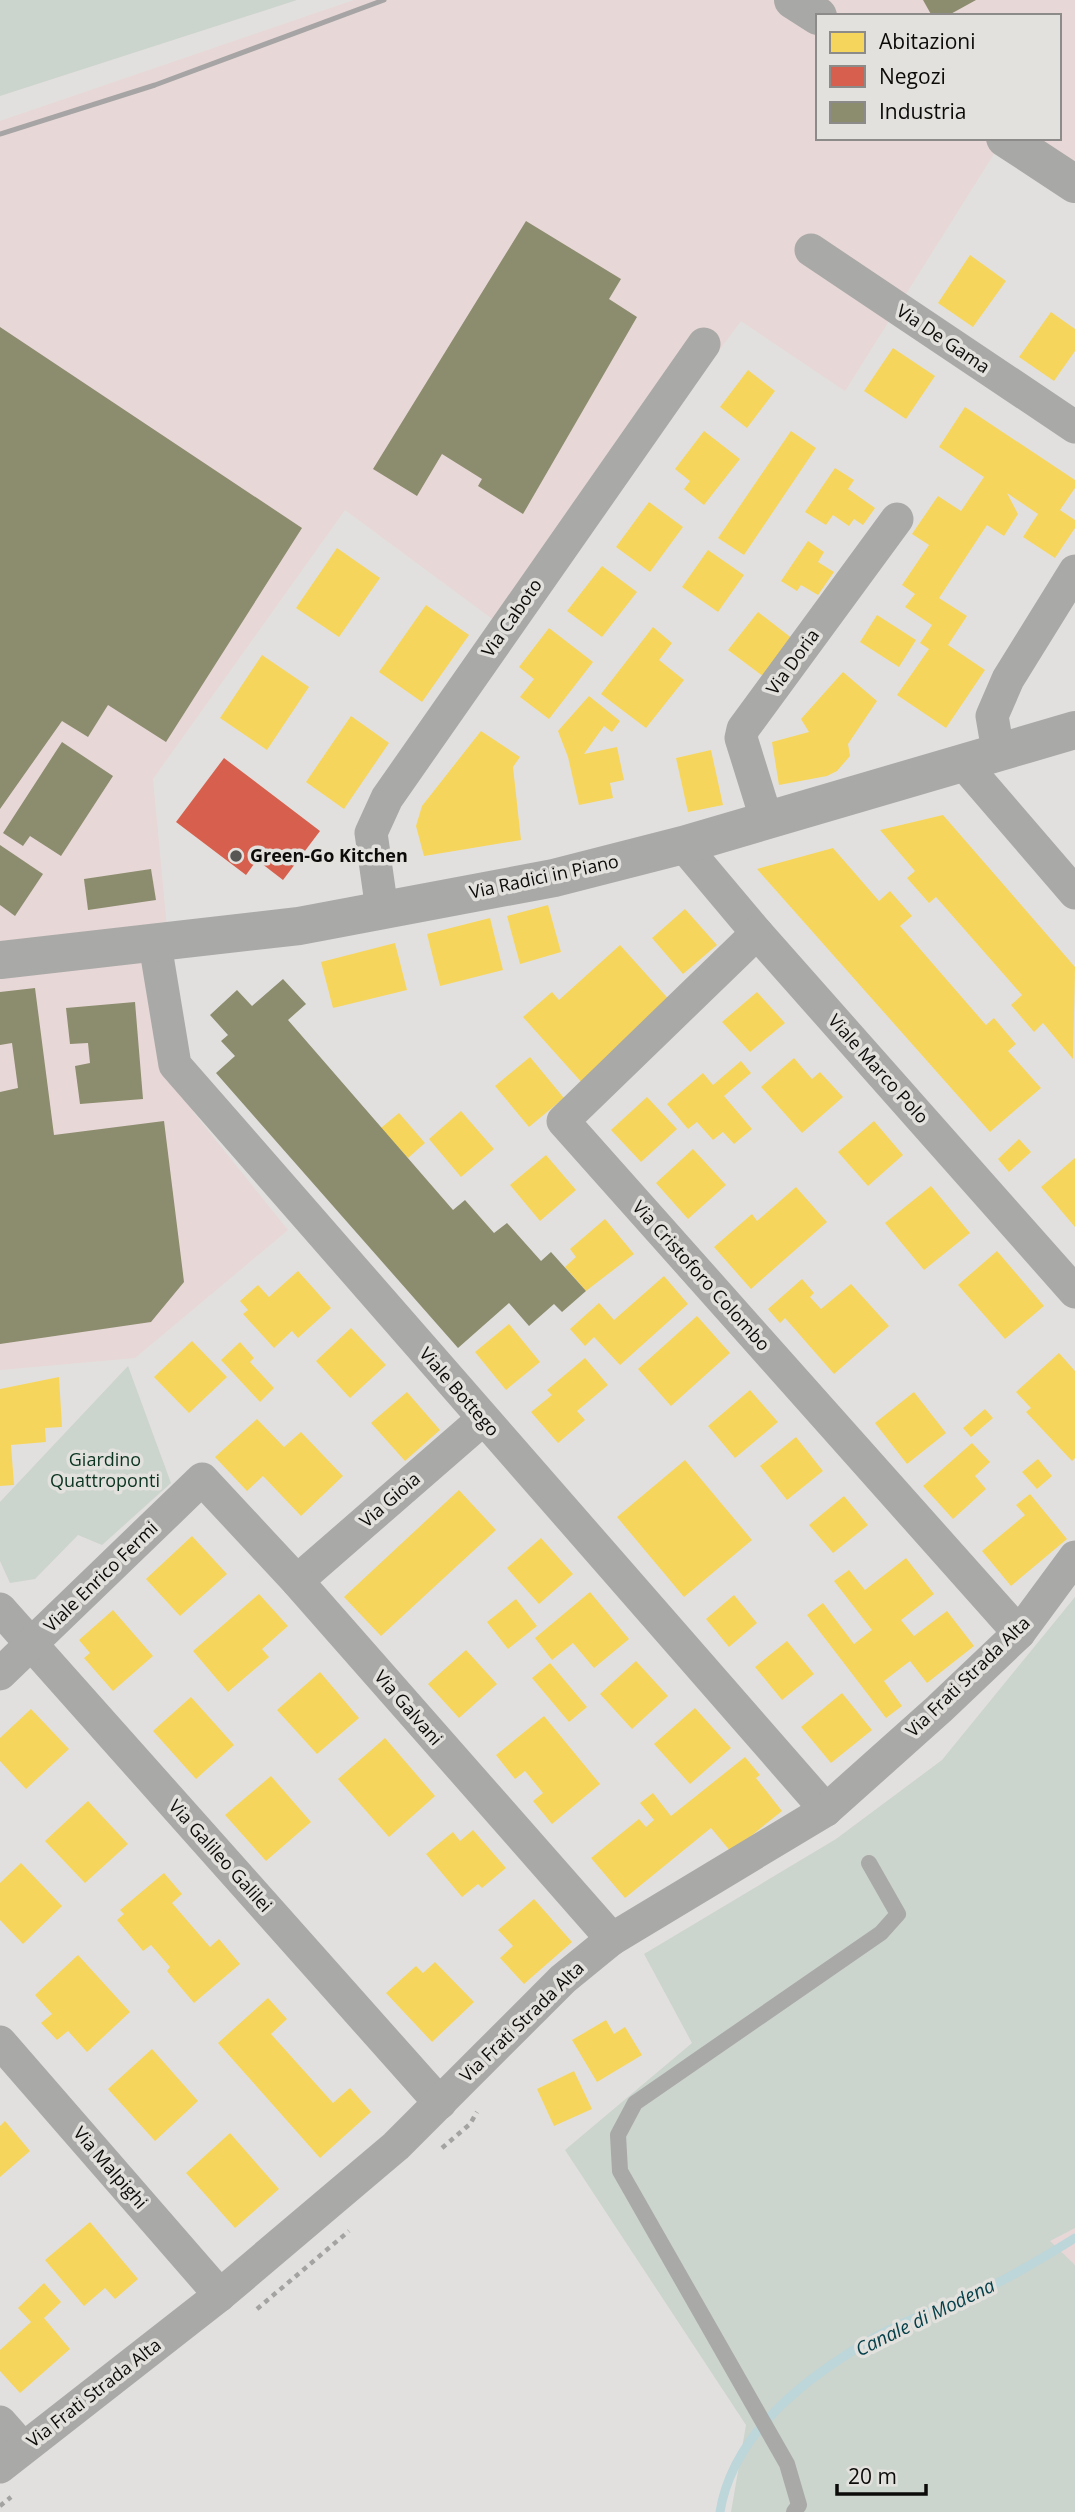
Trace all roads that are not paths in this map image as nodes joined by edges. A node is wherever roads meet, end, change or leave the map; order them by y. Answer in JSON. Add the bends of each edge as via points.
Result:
{"nodes":[{"id":1,"x":793,"y":0,"type":"edge"},
{"id":2,"x":816,"y":15,"type":"edge"},
{"id":3,"x":1008,"y":140,"type":"edge"},
{"id":4,"x":1075,"y":184,"type":"edge"},
{"id":5,"x":811,"y":250,"type":"dead end"},
{"id":6,"x":704,"y":344,"type":"dead end"},
{"id":7,"x":1075,"y":427,"type":"edge"},
{"id":8,"x":897,"y":519,"type":"dead end"},
{"id":9,"x":1075,"y":571,"type":"edge"},
{"id":10,"x":1075,"y":730,"type":"edge"},
{"id":11,"x":999,"y":751,"type":"junction"},
{"id":12,"x":963,"y":763,"type":"junction"},
{"id":13,"x":766,"y":818,"type":"junction"},
{"id":14,"x":683,"y":845,"type":"junction"},
{"id":15,"x":1075,"y":893,"type":"edge"},
{"id":16,"x":382,"y":910,"type":"junction"},
{"id":17,"x":757,"y":933,"type":"junction"},
{"id":18,"x":155,"y":944,"type":"junction"},
{"id":19,"x":0,"y":960,"type":"edge"},
{"id":20,"x":1075,"y":1292,"type":"edge"},
{"id":21,"x":482,"y":1420,"type":"junction"},
{"id":22,"x":202,"y":1479,"type":"joint"},
{"id":23,"x":1075,"y":1557,"type":"edge"},
{"id":24,"x":297,"y":1581,"type":"junction"},
{"id":25,"x":0,"y":1609,"type":"edge"},
{"id":26,"x":1019,"y":1633,"type":"junction"},
{"id":27,"x":32,"y":1644,"type":"junction"},
{"id":28,"x":0,"y":1675,"type":"edge"},
{"id":29,"x":826,"y":1810,"type":"junction"},
{"id":30,"x":869,"y":1863,"type":"dead end"},
{"id":31,"x":612,"y":1939,"type":"junction"},
{"id":32,"x":0,"y":2042,"type":"edge"},
{"id":33,"x":440,"y":2103,"type":"junction"},
{"id":34,"x":220,"y":2295,"type":"junction"},
{"id":35,"x":0,"y":2422,"type":"edge"},
{"id":36,"x":14,"y":2468,"type":"edge"},
{"id":37,"x":794,"y":2512,"type":"edge"}],
"edges":[{"from":1,"to":2,"type":"main road"},
{"from":3,"to":4,"type":"main road"},
{"from":5,"to":7,"type":"street","name":"Via De Gama"},
{"from":6,"to":16,"type":"street","name":"Via Caboto","via":[[387,798],[371,833]]},
{"from":8,"to":13,"type":"street","name":"Via Doria","via":[[743,729],[741,738]]},
{"from":9,"to":11,"type":"street","via":[[1020,658],[992,716]]},
{"from":10,"to":11,"type":"street","name":"Via Radici in Piano"},
{"from":11,"to":12,"type":"street","name":"Via Radici in Piano"},
{"from":12,"to":13,"type":"street","name":"Via Radici in Piano"},
{"from":12,"to":15,"type":"street"},
{"from":13,"to":14,"type":"street","name":"Via Radici in Piano"},
{"from":14,"to":16,"type":"street","name":"Via Radici in Piano","via":[[554,878]]},
{"from":14,"to":17,"type":"street","name":"Viale Marco Polo"},
{"from":16,"to":18,"type":"street","name":"Via Radici in Piano","via":[[299,926]]},
{"from":17,"to":20,"type":"street","name":"Viale Marco Polo"},
{"from":17,"to":26,"type":"street","name":"Via Cristoforo Colombo","via":[[563,1121]]},
{"from":18,"to":19,"type":"street","name":"Via Radici in Piano"},
{"from":18,"to":21,"type":"street","name":"Viale Bottego","via":[[175,1065]]},
{"from":21,"to":24,"type":"street","name":"Via Gioia"},
{"from":21,"to":29,"type":"street","name":"Viale Bottego"},
{"from":22,"to":24,"type":"street","name":"Via Galvani"},
{"from":22,"to":27,"type":"street","name":"Viale Enrico Fermi"},
{"from":23,"to":26,"type":"street","name":"Via Frati Strada Alta"},
{"from":24,"to":31,"type":"street","name":"Via Galvani"},
{"from":25,"to":27,"type":"street","name":"Via Galileo Galilei"},
{"from":26,"to":29,"type":"street","name":"Via Frati Strada Alta"},
{"from":27,"to":28,"type":"street","name":"Viale Enrico Fermi"},
{"from":27,"to":33,"type":"street","name":"Via Galileo Galilei"},
{"from":29,"to":31,"type":"street","name":"Via Frati Strada Alta"},
{"from":30,"to":37,"type":"lane","via":[[898,1914],[881,1933],[667,2078],[635,2103],[618,2135],[620,2171],[787,2464],[799,2505]]},
{"from":31,"to":33,"type":"street","name":"Via Frati Strada Alta","via":[[563,1979]]},
{"from":32,"to":34,"type":"street","name":"Via Malpighi"},
{"from":33,"to":34,"type":"street","name":"Via Frati Strada Alta"},
{"from":34,"to":36,"type":"street","name":"Via Frati Strada Alta"},
{"from":35,"to":36,"type":"street"}]}
